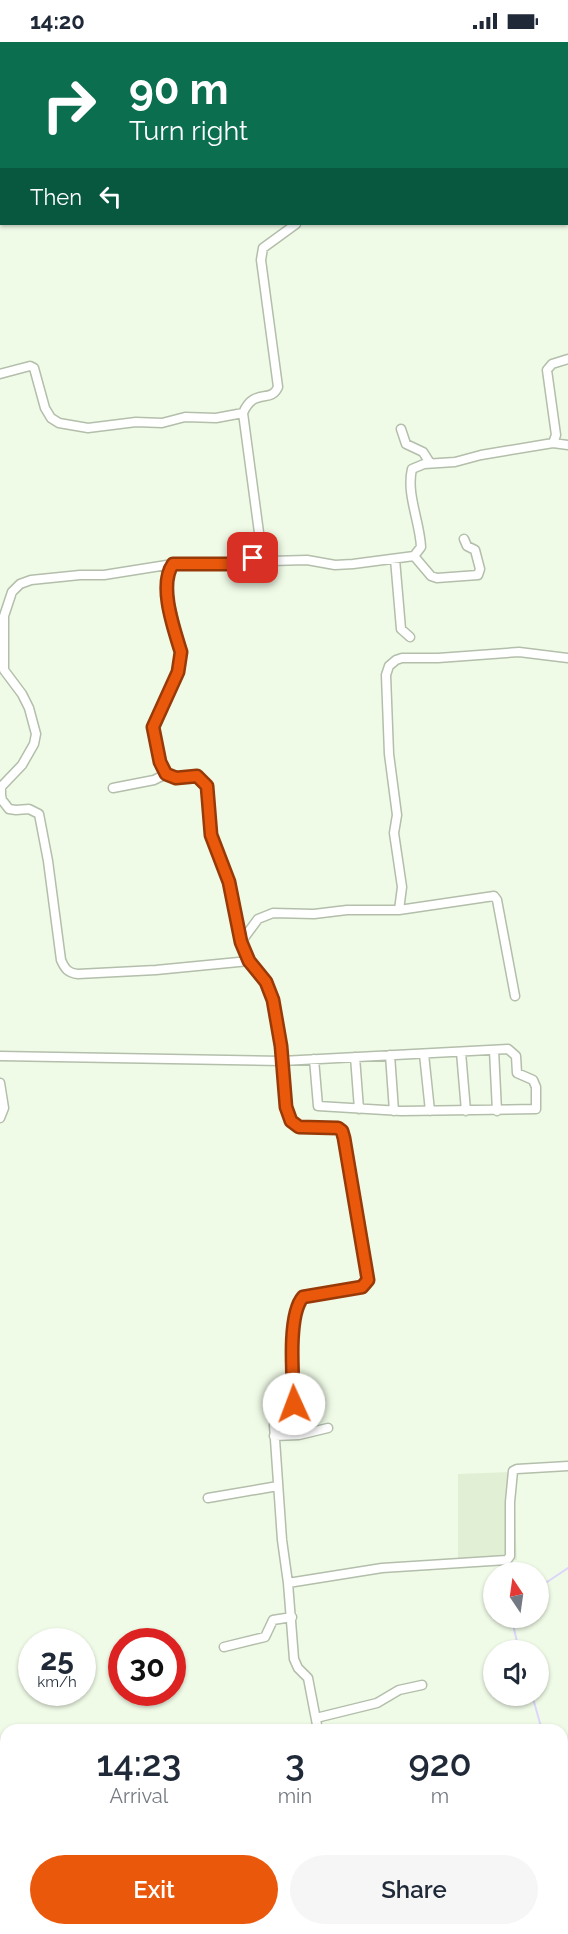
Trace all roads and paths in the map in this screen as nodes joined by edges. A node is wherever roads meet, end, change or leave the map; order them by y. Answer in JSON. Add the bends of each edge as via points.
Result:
{"nodes":[{"id":1,"x":295,"y":225,"type":"edge"},
{"id":2,"x":568,"y":359,"type":"edge"},
{"id":3,"x":0,"y":374,"type":"edge"},
{"id":4,"x":243,"y":413,"type":"junction"},
{"id":5,"x":401,"y":429,"type":"dead end"},
{"id":6,"x":553,"y":443,"type":"junction"},
{"id":7,"x":568,"y":445,"type":"edge"},
{"id":8,"x":430,"y":463,"type":"junction"},
{"id":9,"x":464,"y":539,"type":"dead end"},
{"id":10,"x":260,"y":556,"type":"junction"},
{"id":11,"x":414,"y":556,"type":"junction"},
{"id":12,"x":395,"y":559,"type":"junction"},
{"id":13,"x":173,"y":564,"type":"junction"},
{"id":14,"x":410,"y":637,"type":"dead end"},
{"id":15,"x":568,"y":658,"type":"edge"},
{"id":16,"x":2,"y":669,"type":"edge"},
{"id":17,"x":166,"y":774,"type":"junction"},
{"id":18,"x":113,"y":788,"type":"dead end"},
{"id":19,"x":399,"y":910,"type":"junction"},
{"id":20,"x":241,"y":942,"type":"junction"},
{"id":21,"x":249,"y":961,"type":"junction"},
{"id":22,"x":515,"y":996,"type":"dead end"},
{"id":23,"x":494,"y":1050,"type":"junction"},
{"id":24,"x":460,"y":1052,"type":"junction"},
{"id":25,"x":424,"y":1054,"type":"junction"},
{"id":26,"x":390,"y":1055,"type":"junction"},
{"id":27,"x":0,"y":1056,"type":"edge"},
{"id":28,"x":355,"y":1057,"type":"junction"},
{"id":29,"x":314,"y":1059,"type":"junction"},
{"id":30,"x":282,"y":1061,"type":"junction"},
{"id":31,"x":0,"y":1083,"type":"edge"},
{"id":32,"x":359,"y":1109,"type":"junction"},
{"id":33,"x":394,"y":1111,"type":"junction"},
{"id":34,"x":430,"y":1111,"type":"junction"},
{"id":35,"x":465,"y":1111,"type":"junction"},
{"id":36,"x":497,"y":1111,"type":"junction"},
{"id":37,"x":0,"y":1118,"type":"edge"},
{"id":38,"x":328,"y":1428,"type":"dead end"},
{"id":39,"x":274,"y":1436,"type":"junction"},
{"id":40,"x":568,"y":1466,"type":"edge"},
{"id":41,"x":278,"y":1486,"type":"junction"},
{"id":42,"x":208,"y":1498,"type":"dead end"},
{"id":43,"x":288,"y":1583,"type":"junction"},
{"id":44,"x":292,"y":1617,"type":"junction"},
{"id":45,"x":224,"y":1647,"type":"dead end"},
{"id":46,"x":422,"y":1685,"type":"dead end"},
{"id":47,"x":316,"y":1718,"type":"junction"},
{"id":48,"x":317,"y":1724,"type":"edge"}],
"edges":[{"from":1,"to":4,"type":"street","via":[[263,248],[261,260],[277,391],[252,399]]},
{"from":2,"to":6,"type":"street","via":[[547,370],[556,435]]},
{"from":3,"to":4,"type":"street","via":[[34,368],[51,418],[88,428]]},
{"from":4,"to":10,"type":"street"},
{"from":5,"to":8,"type":"street","via":[[406,444],[423,452]]},
{"from":6,"to":7,"type":"street"},
{"from":6,"to":8,"type":"street","via":[[455,462]]},
{"from":8,"to":11,"type":"street","via":[[412,469],[421,537],[421,547]]},
{"from":9,"to":11,"type":"street","via":[[475,550],[478,575],[437,578]]},
{"from":10,"to":12,"type":"street","via":[[270,561],[307,560],[334,565]]},
{"from":10,"to":13,"type":"street","via":[[231,564]]},
{"from":11,"to":12,"type":"street"},
{"from":12,"to":14,"type":"street","via":[[401,629]]},
{"from":13,"to":16,"type":"street","via":[[20,584],[12,592],[4,615]]},
{"from":13,"to":17,"type":"street","via":[[166,577],[166,588],[181,652],[180,663],[153,727]]},
{"from":15,"to":19,"type":"street","via":[[509,652],[402,658],[388,666],[389,754],[397,815],[394,833],[402,887]]},
{"from":16,"to":21,"type":"street","via":[[25,701],[36,734],[22,765],[1,787],[2,800],[9,809],[29,808],[39,814],[61,960],[70,974]]},
{"from":17,"to":18,"type":"street"},
{"from":17,"to":20,"type":"street","via":[[176,778],[197,776],[207,786],[211,835],[229,882]]},
{"from":19,"to":20,"type":"street","via":[[273,913],[258,919]]},
{"from":19,"to":22,"type":"street","via":[[494,896]]},
{"from":20,"to":21,"type":"street"},
{"from":21,"to":30,"type":"street","via":[[270,991]]},
{"from":23,"to":24,"type":"street"},
{"from":23,"to":36,"type":"street"},
{"from":23,"to":36,"type":"street","via":[[508,1049],[516,1056],[517,1073],[530,1077],[536,1087],[536,1109]]},
{"from":24,"to":25,"type":"street"},
{"from":24,"to":35,"type":"street"},
{"from":25,"to":26,"type":"street"},
{"from":25,"to":34,"type":"street"},
{"from":26,"to":28,"type":"street"},
{"from":26,"to":33,"type":"street"},
{"from":27,"to":30,"type":"street"},
{"from":28,"to":29,"type":"street"},
{"from":28,"to":32,"type":"street"},
{"from":29,"to":30,"type":"street"},
{"from":29,"to":32,"type":"street","via":[[318,1106]]},
{"from":30,"to":39,"type":"street","via":[[291,1121],[299,1127],[333,1127],[342,1131],[368,1280],[362,1287],[303,1297],[300,1301],[294,1328],[294,1404],[290,1413],[276,1421]]},
{"from":31,"to":37,"type":"street","via":[[4,1108]]},
{"from":32,"to":33,"type":"street"},
{"from":33,"to":34,"type":"street"},
{"from":34,"to":35,"type":"street"},
{"from":35,"to":36,"type":"street"},
{"from":38,"to":39,"type":"street"},
{"from":39,"to":41,"type":"street"},
{"from":40,"to":43,"type":"street","via":[[513,1472],[507,1560],[382,1568]]},
{"from":41,"to":42,"type":"street"},
{"from":41,"to":43,"type":"street"},
{"from":43,"to":44,"type":"street"},
{"from":44,"to":45,"type":"street","via":[[273,1620],[262,1638]]},
{"from":44,"to":47,"type":"street","via":[[295,1665],[308,1678]]},
{"from":46,"to":47,"type":"street","via":[[399,1690],[377,1703]]},
{"from":47,"to":48,"type":"street"}]}
